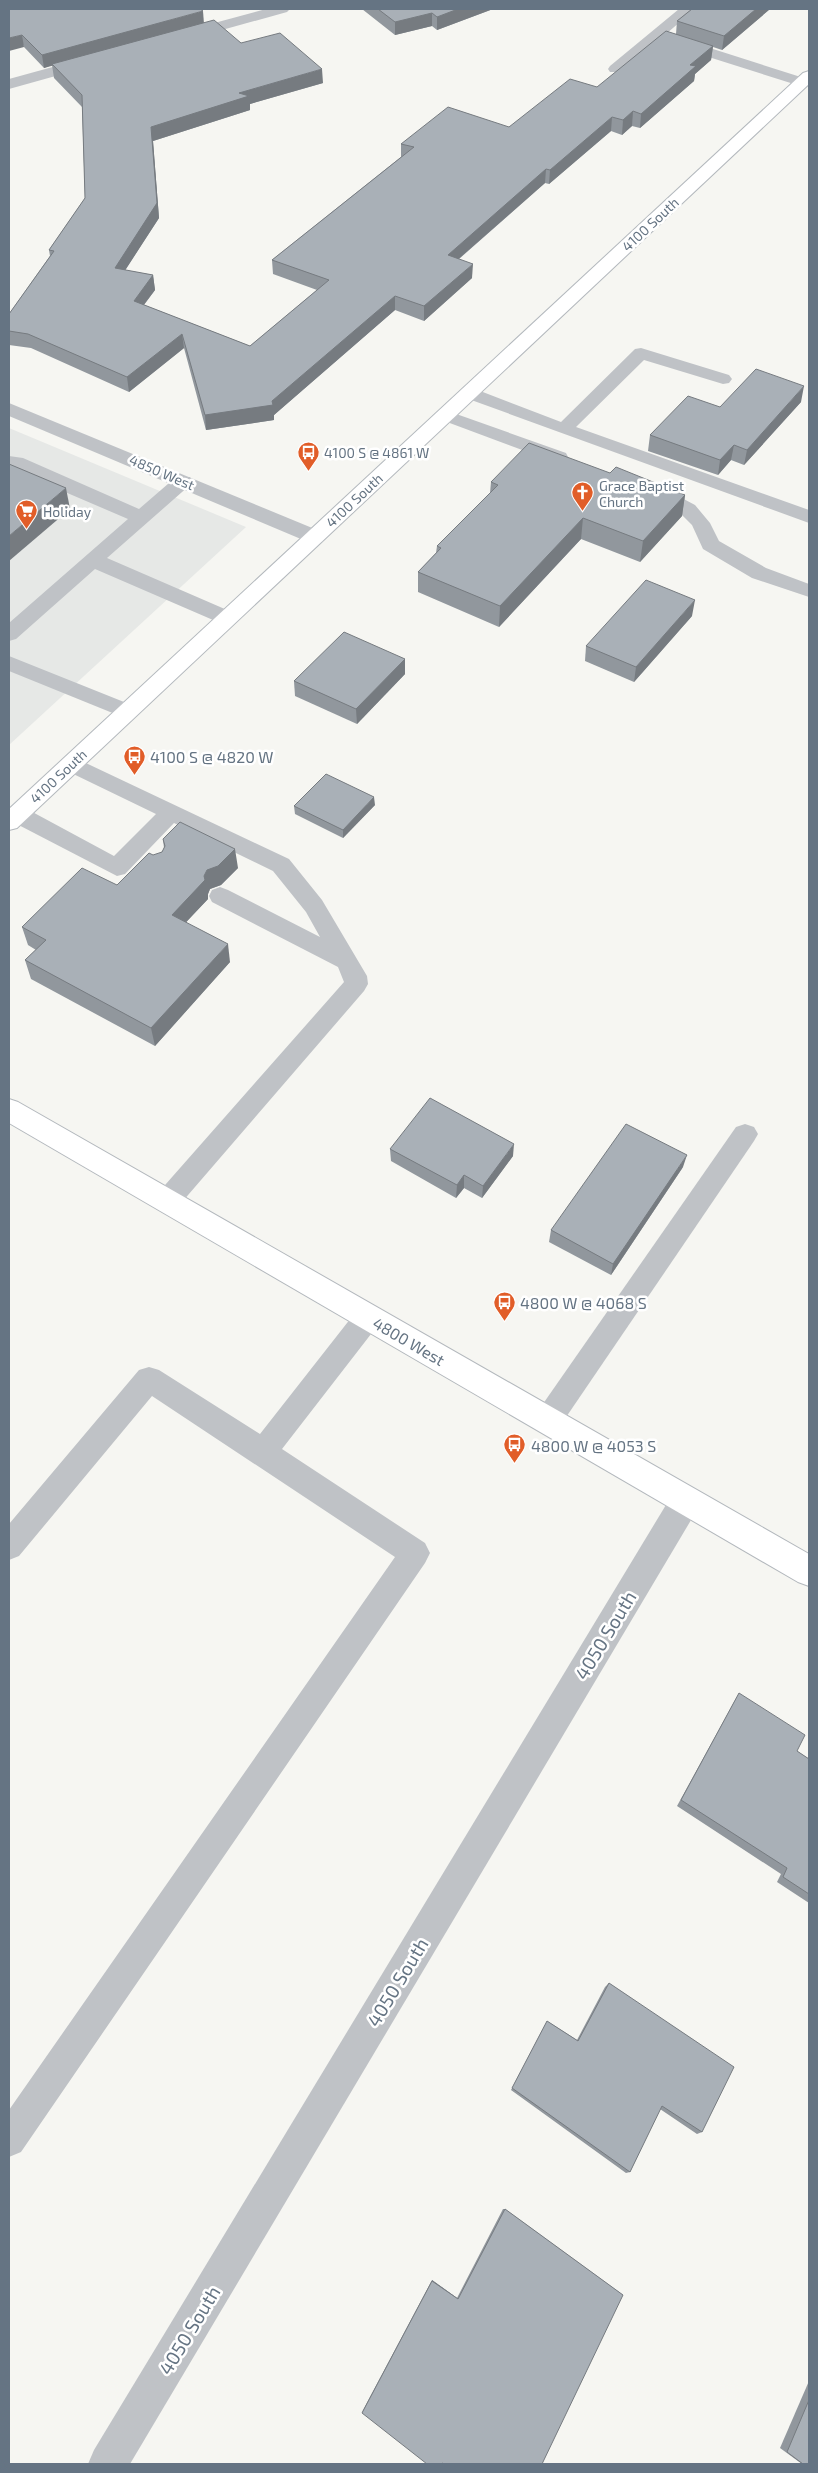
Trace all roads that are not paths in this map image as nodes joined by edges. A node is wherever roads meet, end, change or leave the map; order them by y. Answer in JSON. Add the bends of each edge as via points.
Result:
{"nodes":[{"id":1,"x":282,"y":9,"type":"edge"},
{"id":2,"x":688,"y":9,"type":"edge"},
{"id":3,"x":656,"y":36,"type":"junction"},
{"id":4,"x":169,"y":40,"type":"edge"},
{"id":5,"x":103,"y":58,"type":"edge"},
{"id":6,"x":615,"y":70,"type":"edge"},
{"id":7,"x":806,"y":79,"type":"edge"},
{"id":8,"x":9,"y":84,"type":"edge"},
{"id":9,"x":723,"y":380,"type":"dead end"},
{"id":10,"x":469,"y":393,"type":"junction"},
{"id":11,"x":9,"y":409,"type":"edge"},
{"id":12,"x":445,"y":414,"type":"junction"},
{"id":13,"x":564,"y":429,"type":"junction"},
{"id":14,"x":9,"y":462,"type":"edge"},
{"id":15,"x":575,"y":463,"type":"edge"},
{"id":16,"x":183,"y":481,"type":"junction"},
{"id":17,"x":635,"y":486,"type":"edge"},
{"id":18,"x":809,"y":517,"type":"edge"},
{"id":19,"x":142,"y":518,"type":"junction"},
{"id":20,"x":315,"y":537,"type":"junction"},
{"id":21,"x":93,"y":560,"type":"junction"},
{"id":22,"x":809,"y":591,"type":"edge"},
{"id":23,"x":227,"y":618,"type":"junction"},
{"id":24,"x":9,"y":634,"type":"edge"},
{"id":25,"x":9,"y":663,"type":"edge"},
{"id":26,"x":127,"y":711,"type":"junction"},
{"id":27,"x":71,"y":764,"type":"junction"},
{"id":28,"x":172,"y":812,"type":"junction"},
{"id":29,"x":13,"y":818,"type":"edge"},
{"id":30,"x":124,"y":860,"type":"junction"},
{"id":31,"x":156,"y":864,"type":"edge"},
{"id":32,"x":220,"y":896,"type":"edge"},
{"id":33,"x":344,"y":960,"type":"junction"},
{"id":34,"x":9,"y":1110,"type":"edge"},
{"id":35,"x":745,"y":1134,"type":"dead end"},
{"id":36,"x":167,"y":1201,"type":"junction"},
{"id":37,"x":368,"y":1317,"type":"junction"},
{"id":38,"x":548,"y":1420,"type":"junction"},
{"id":39,"x":263,"y":1452,"type":"junction"},
{"id":40,"x":686,"y":1500,"type":"junction"},
{"id":41,"x":9,"y":1546,"type":"edge"},
{"id":42,"x":809,"y":1571,"type":"edge"},
{"id":43,"x":9,"y":2140,"type":"edge"},
{"id":44,"x":108,"y":2464,"type":"edge"}],
"edges":[{"from":1,"to":4,"type":"street"},
{"from":2,"to":3,"type":"lane"},
{"from":3,"to":6,"type":"lane"},
{"from":3,"to":7,"type":"lane"},
{"from":5,"to":8,"type":"street"},
{"from":7,"to":10,"type":"main road","name":"4100 South"},
{"from":9,"to":13,"type":"lane","via":[[641,353]]},
{"from":10,"to":12,"type":"main road","name":"4100 South"},
{"from":10,"to":13,"type":"lane"},
{"from":11,"to":16,"type":"street","name":"4850 West"},
{"from":12,"to":15,"type":"lane"},
{"from":12,"to":20,"type":"main road","name":"4100 South"},
{"from":13,"to":18,"type":"lane"},
{"from":14,"to":19,"type":"lane","via":[[16,462]]},
{"from":16,"to":19,"type":"lane"},
{"from":16,"to":20,"type":"street","name":"4850 West"},
{"from":17,"to":22,"type":"lane","via":[[687,506],[704,526],[710,545],[759,573]]},
{"from":19,"to":21,"type":"lane"},
{"from":20,"to":23,"type":"main road","name":"4100 South"},
{"from":21,"to":23,"type":"lane"},
{"from":21,"to":24,"type":"lane"},
{"from":23,"to":26,"type":"main road","name":"4100 South"},
{"from":25,"to":26,"type":"lane"},
{"from":26,"to":27,"type":"main road","name":"4100 South"},
{"from":27,"to":28,"type":"lane"},
{"from":27,"to":29,"type":"main road","name":"4100 South"},
{"from":28,"to":30,"type":"lane"},
{"from":28,"to":33,"type":"lane","via":[[282,865],[314,906]]},
{"from":29,"to":30,"type":"lane"},
{"from":30,"to":31,"type":"lane"},
{"from":32,"to":33,"type":"lane"},
{"from":33,"to":36,"type":"lane","via":[[355,976],[356,984]]},
{"from":34,"to":36,"type":"main road","name":"4800 West"},
{"from":35,"to":38,"type":"lane"},
{"from":36,"to":37,"type":"main road","name":"4800 West"},
{"from":37,"to":38,"type":"main road","name":"4800 West"},
{"from":37,"to":39,"type":"lane"},
{"from":38,"to":40,"type":"main road","name":"4800 West"},
{"from":39,"to":41,"type":"lane","via":[[148,1379]]},
{"from":39,"to":43,"type":"lane","via":[[415,1553]]},
{"from":40,"to":42,"type":"main road","name":"4800 West"},
{"from":40,"to":44,"type":"street","name":"4050 South"}]}
